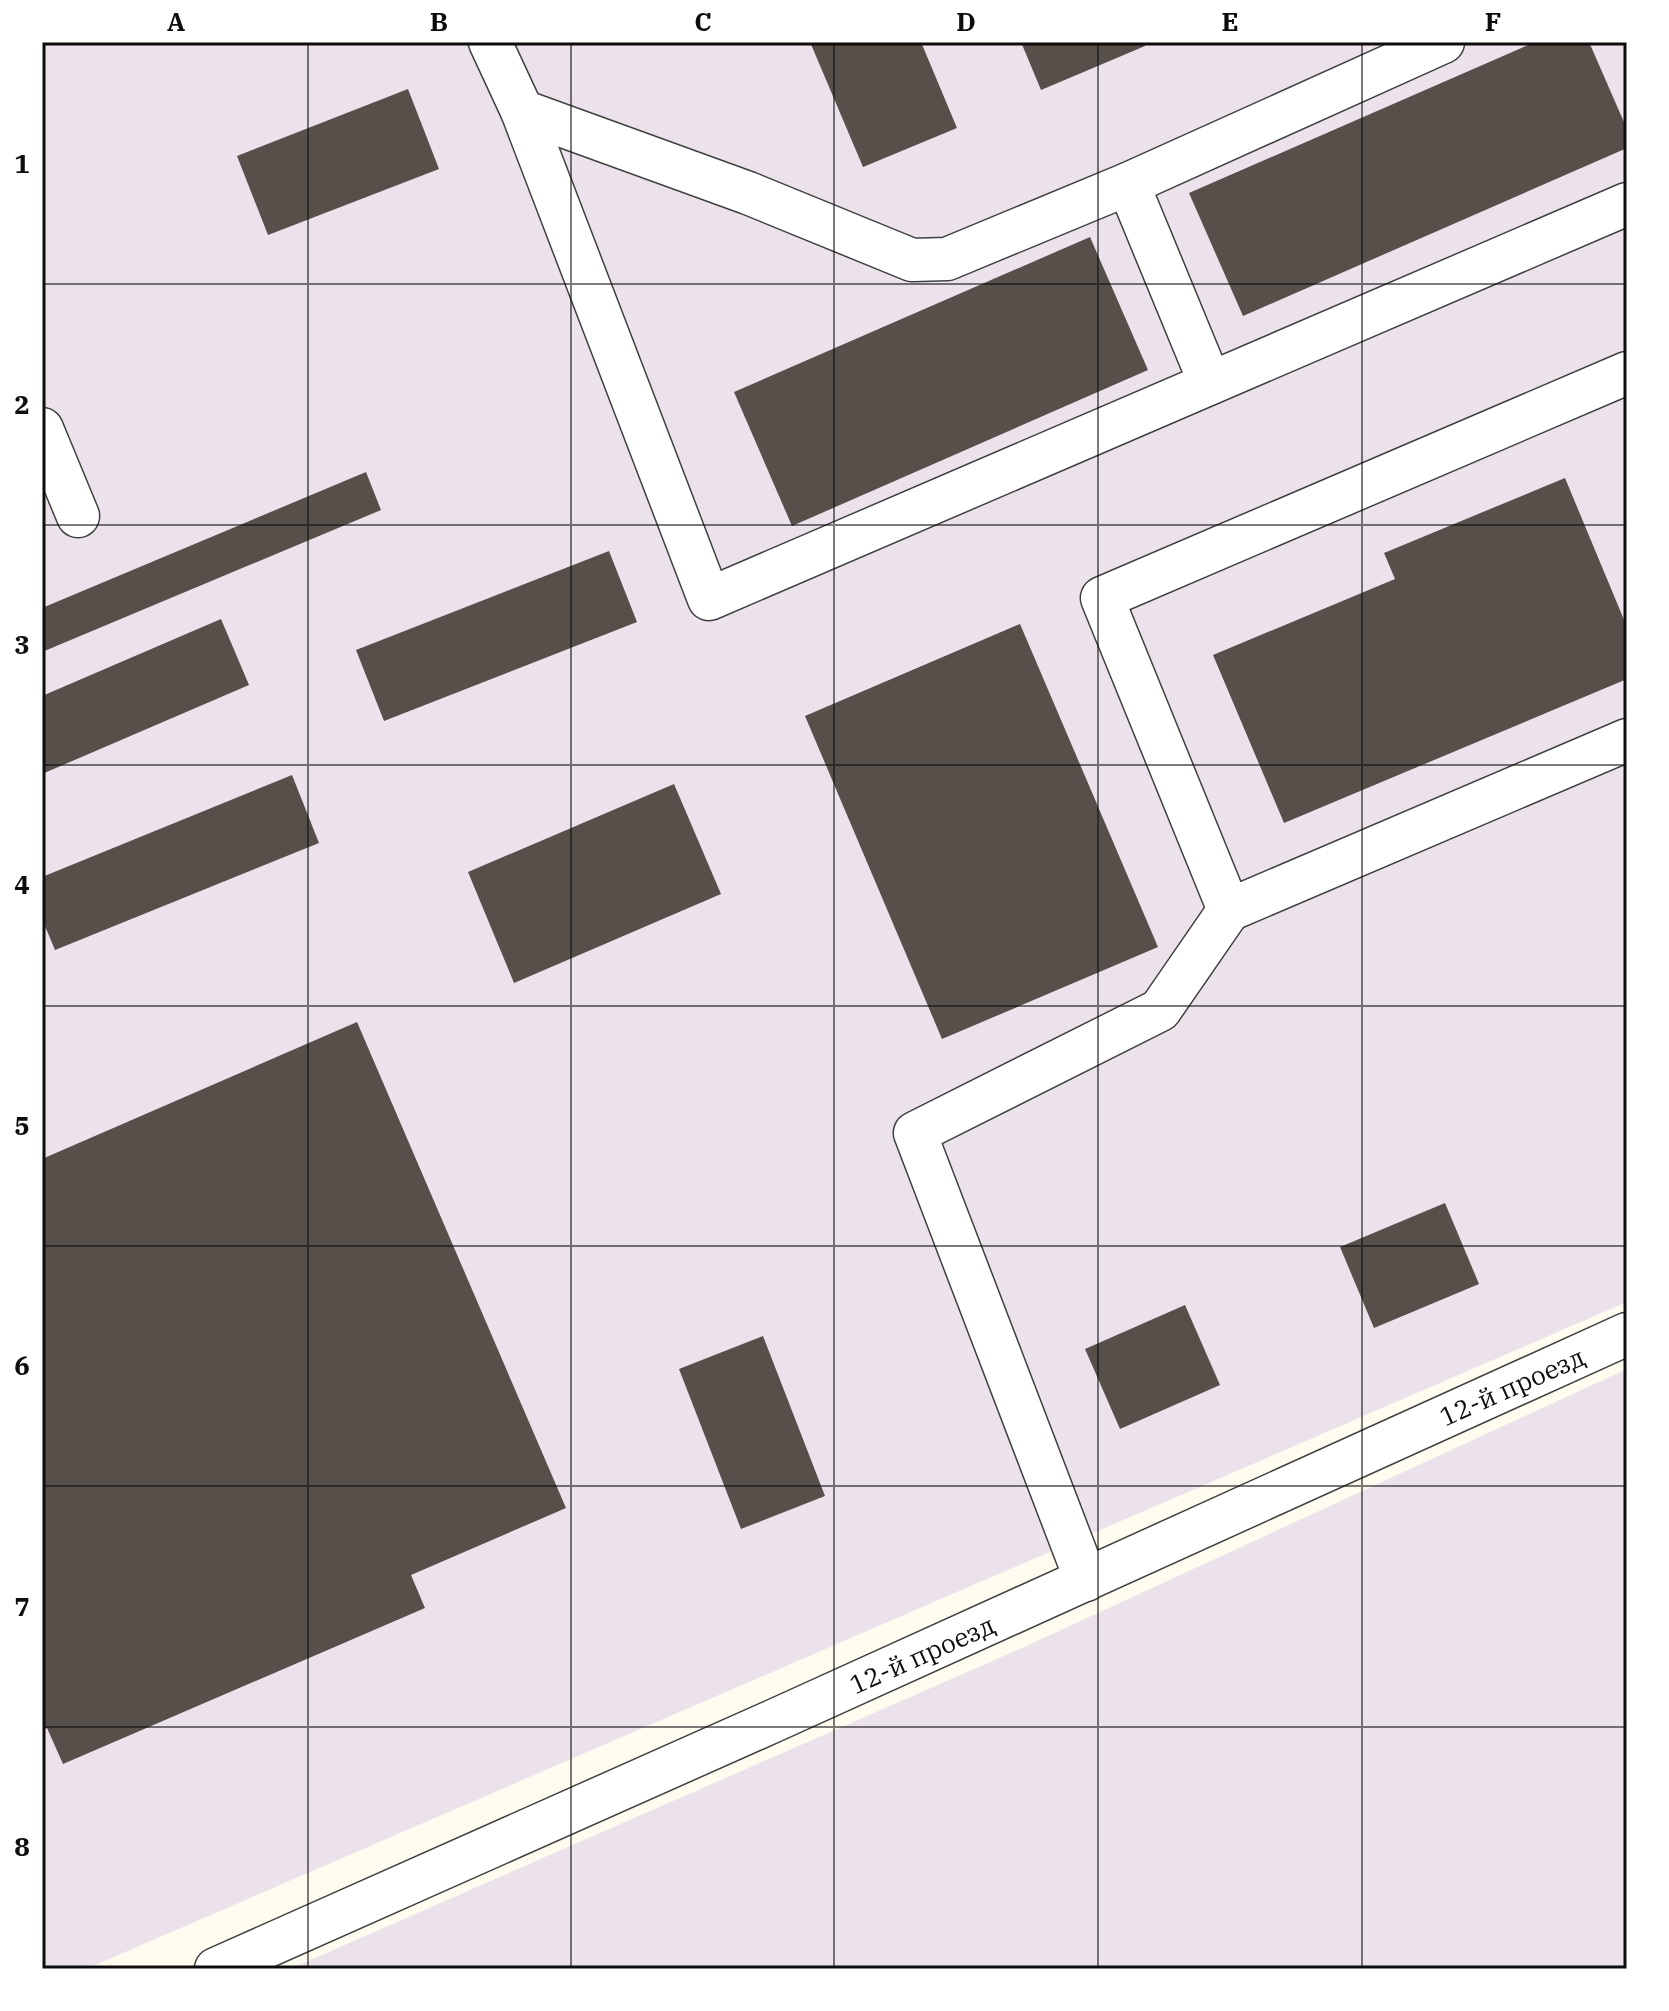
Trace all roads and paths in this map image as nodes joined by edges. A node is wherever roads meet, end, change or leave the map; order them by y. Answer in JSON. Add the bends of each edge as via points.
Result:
{"nodes":[{"id":1,"x":490,"y":42,"type":"edge"},
{"id":2,"x":1443,"y":42,"type":"edge"},
{"id":3,"x":522,"y":111,"type":"junction"},
{"id":4,"x":1128,"y":184,"type":"junction"},
{"id":5,"x":1627,"y":204,"type":"edge"},
{"id":6,"x":1627,"y":373,"type":"edge"},
{"id":7,"x":1210,"y":383,"type":"junction"},
{"id":8,"x":42,"y":429,"type":"edge"},
{"id":9,"x":78,"y":516,"type":"dead end"},
{"id":10,"x":1627,"y":740,"type":"edge"},
{"id":11,"x":1229,"y":910,"type":"junction"},
{"id":12,"x":1627,"y":1334,"type":"edge"},
{"id":13,"x":1086,"y":1580,"type":"junction"},
{"id":14,"x":216,"y":1969,"type":"edge"}],
"edges":[{"from":1,"to":3,"type":"street"},
{"from":2,"to":4,"type":"street"},
{"from":3,"to":4,"type":"street","via":[[748,193],[912,260],[947,259]]},
{"from":3,"to":7,"type":"street","via":[[709,599]]},
{"from":4,"to":7,"type":"street"},
{"from":5,"to":7,"type":"street"},
{"from":6,"to":11,"type":"street","via":[[1102,598]]},
{"from":8,"to":9,"type":"street"},
{"from":10,"to":11,"type":"street"},
{"from":11,"to":13,"type":"street","via":[[1160,1010],[915,1133]]},
{"from":12,"to":13,"type":"street","name":"12-й проезд"},
{"from":13,"to":14,"type":"street","name":"12-й проезд"}]}
